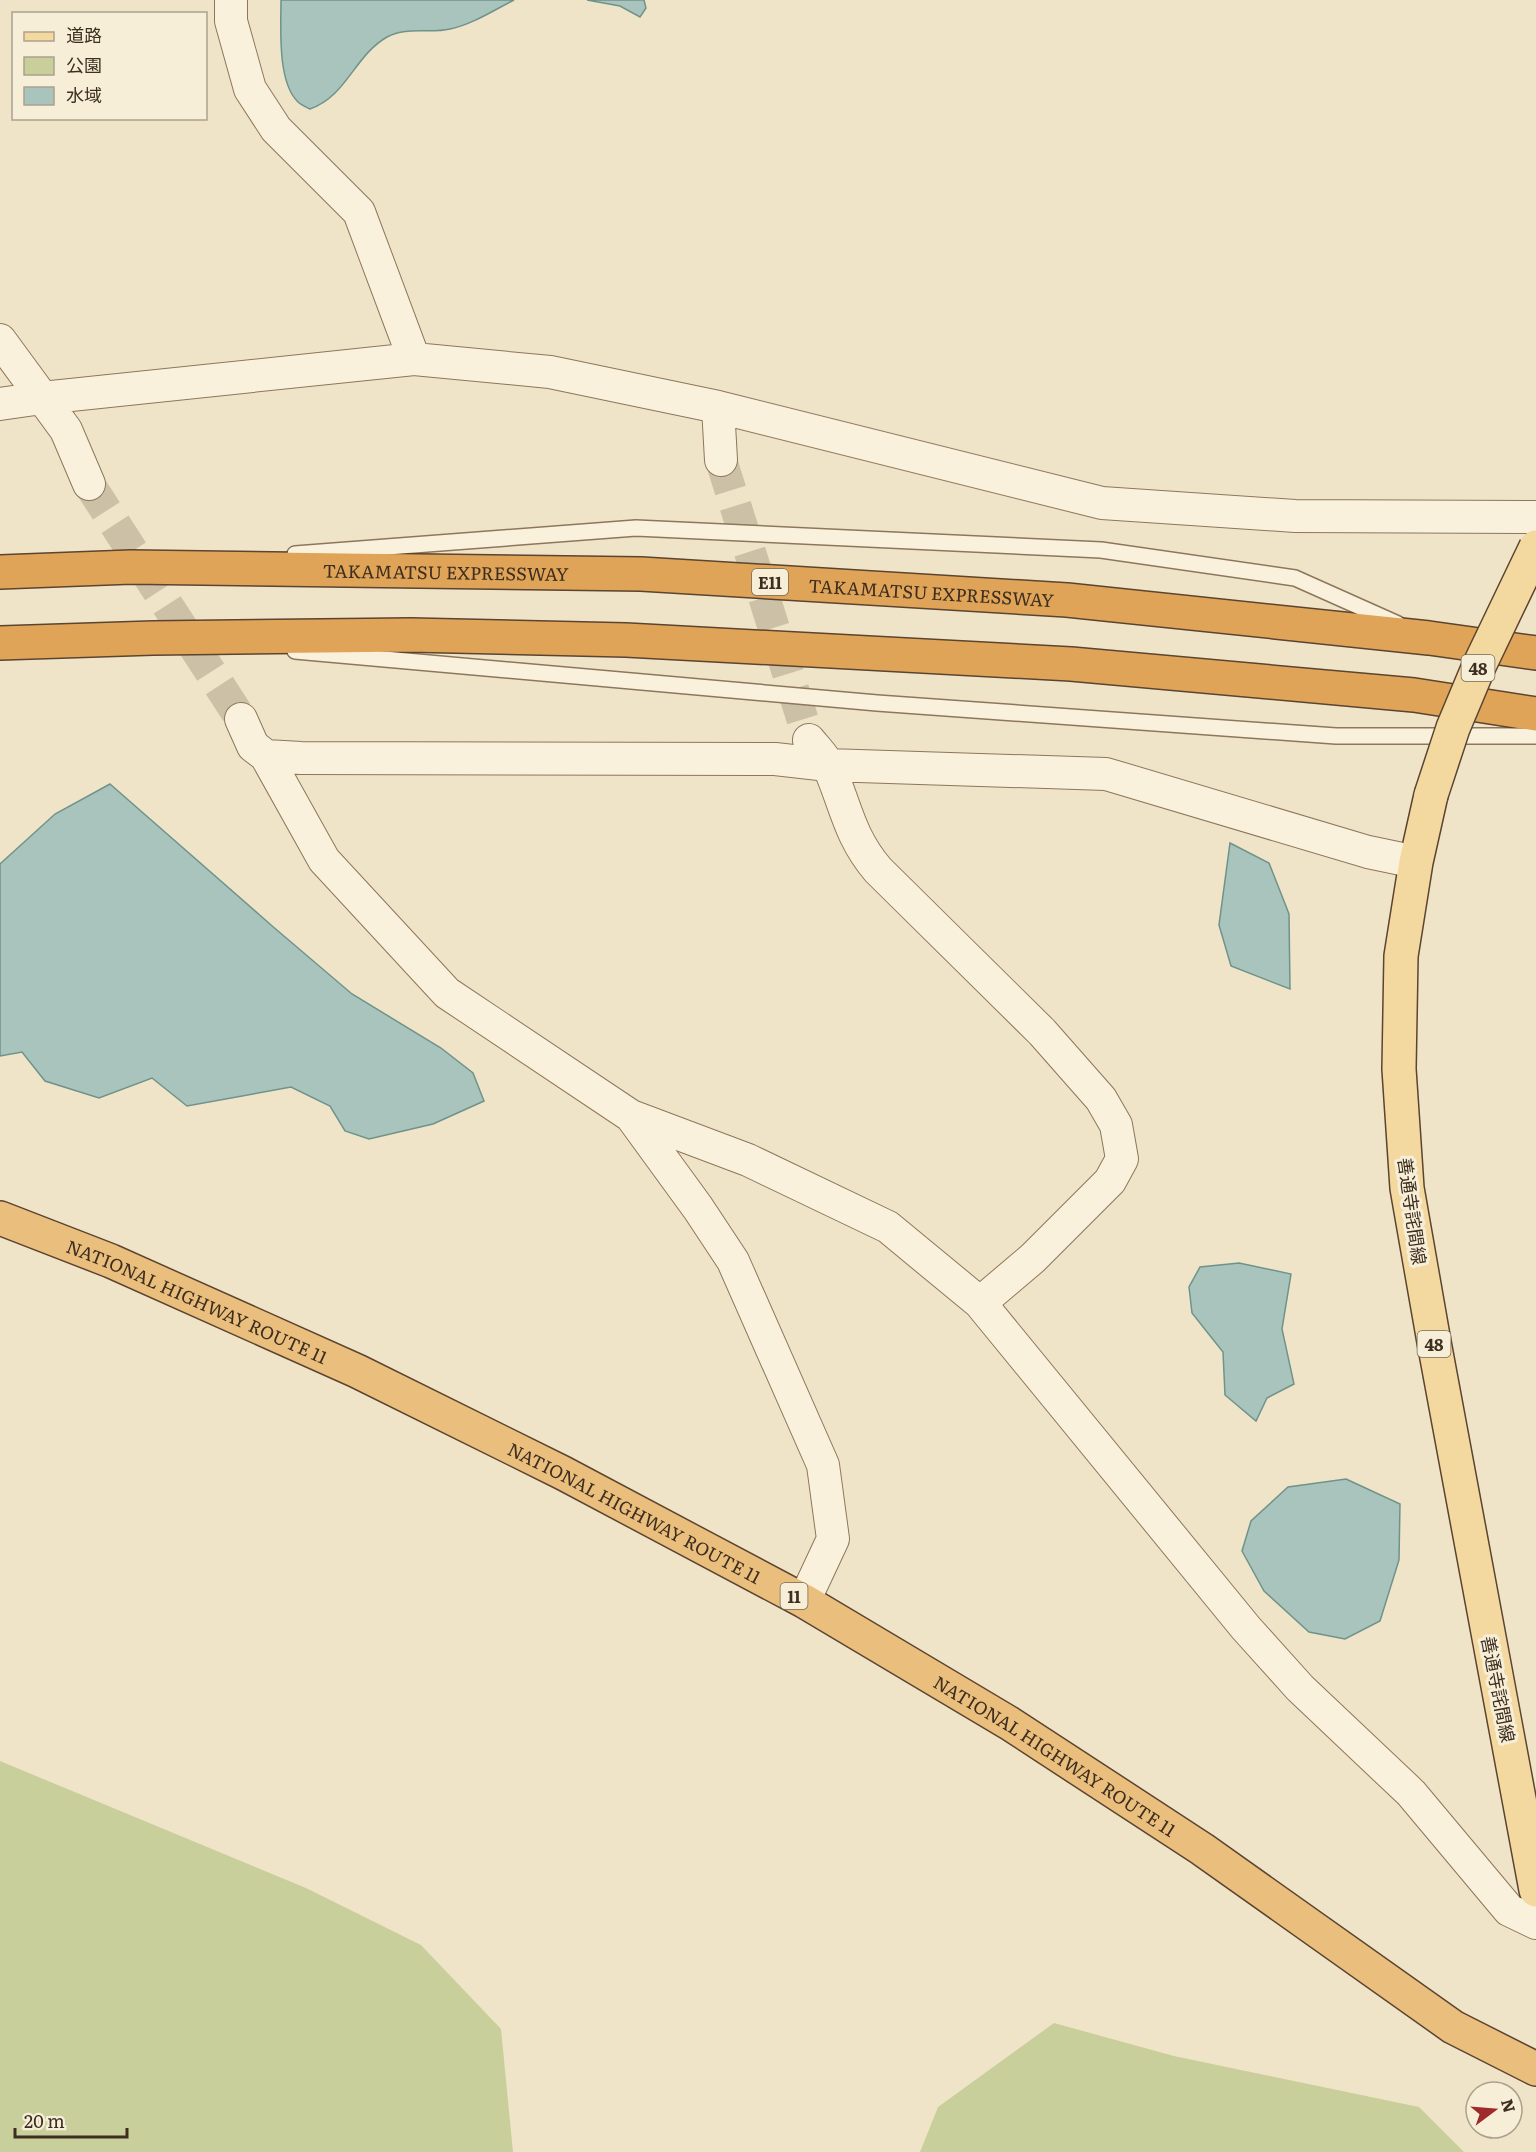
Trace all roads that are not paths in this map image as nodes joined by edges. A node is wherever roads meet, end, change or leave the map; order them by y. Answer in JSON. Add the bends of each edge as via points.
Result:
{"nodes":[{"id":1,"x":231,"y":0,"type":"edge"},
{"id":2,"x":0,"y":340,"type":"edge"},
{"id":3,"x":414,"y":359,"type":"junction"},
{"id":4,"x":42,"y":398,"type":"junction"},
{"id":5,"x":0,"y":404,"type":"edge"},
{"id":6,"x":718,"y":407,"type":"junction"},
{"id":7,"x":721,"y":460,"type":"tunnel mouth"},
{"id":8,"x":89,"y":484,"type":"tunnel mouth"},
{"id":9,"x":1536,"y":517,"type":"edge"},
{"id":10,"x":1536,"y":547,"type":"edge"},
{"id":11,"x":131,"y":567,"type":"junction"},
{"id":12,"x":0,"y":572,"type":"edge"},
{"id":13,"x":153,"y":638,"type":"junction"},
{"id":14,"x":1429,"y":638,"type":"junction"},
{"id":15,"x":0,"y":643,"type":"edge"},
{"id":16,"x":1536,"y":653,"type":"edge"},
{"id":17,"x":1536,"y":714,"type":"edge"},
{"id":18,"x":242,"y":719,"type":"tunnel mouth"},
{"id":19,"x":1536,"y":736,"type":"edge"},
{"id":20,"x":809,"y":740,"type":"tunnel mouth"},
{"id":21,"x":266,"y":756,"type":"junction"},
{"id":22,"x":828,"y":765,"type":"junction"},
{"id":23,"x":1416,"y":862,"type":"junction"},
{"id":24,"x":631,"y":1116,"type":"junction"},
{"id":25,"x":0,"y":1218,"type":"edge"},
{"id":26,"x":980,"y":1303,"type":"junction"},
{"id":27,"x":804,"y":1601,"type":"junction"},
{"id":28,"x":1536,"y":1890,"type":"edge"},
{"id":29,"x":1536,"y":1923,"type":"edge"},
{"id":30,"x":1536,"y":2069,"type":"edge"}],
"edges":[{"from":1,"to":3,"type":"street","via":[[231,21],[250,89],[276,129],[358,212]]},
{"from":2,"to":4,"type":"street"},
{"from":3,"to":4,"type":"street"},
{"from":3,"to":6,"type":"street","via":[[550,372]]},
{"from":4,"to":5,"type":"street"},
{"from":4,"to":8,"type":"street","via":[[66,430]]},
{"from":6,"to":7,"type":"street"},
{"from":6,"to":9,"type":"street","via":[[1102,503],[1295,516]]},
{"from":10,"to":23,"type":"main road","name":"善通寺詫間線","number":"48","bridge":true,"via":[[1453,728],[1431,795]]},
{"from":11,"to":12,"type":"highway","name":"TAKAMATSU EXPRESSWAY","number":"E11"},
{"from":11,"to":14,"type":"highway","name":"TAKAMATSU EXPRESSWAY","number":"E11","via":[[653,574],[1067,600]]},
{"from":11,"to":14,"type":"lane","via":[[636,528],[1101,550],[1295,578]]},
{"from":13,"to":15,"type":"highway"},
{"from":13,"to":17,"type":"highway","via":[[411,635],[626,640],[989,659],[1414,695]]},
{"from":13,"to":19,"type":"lane","via":[[877,704],[1324,736]]},
{"from":14,"to":16,"type":"highway","name":"TAKAMATSU EXPRESSWAY","number":"E11"},
{"from":18,"to":21,"type":"street","via":[[253,746]]},
{"from":20,"to":22,"type":"street"},
{"from":21,"to":22,"type":"street","via":[[775,759]]},
{"from":21,"to":24,"type":"street","via":[[324,860],[447,993]]},
{"from":22,"to":23,"type":"street","via":[[1106,774],[1368,852]]},
{"from":22,"to":26,"type":"street","via":[[863,853],[1042,1032],[1101,1100],[1116,1125],[1122,1159],[1110,1181],[1033,1258]]},
{"from":23,"to":28,"type":"main road","name":"善通寺詫間線","number":"48","via":[[1401,956],[1399,1069],[1407,1188]]},
{"from":24,"to":26,"type":"street","via":[[748,1160],[888,1227]]},
{"from":24,"to":27,"type":"street","via":[[733,1261],[823,1465],[833,1539]]},
{"from":25,"to":27,"type":"highway","name":"NATIONAL HIGHWAY ROUTE 11","number":"11","via":[[111,1261],[357,1371],[563,1473]]},
{"from":26,"to":29,"type":"street","via":[[1254,1637],[1300,1688],[1411,1793],[1509,1910]]},
{"from":27,"to":30,"type":"highway","name":"NATIONAL HIGHWAY ROUTE 11","number":"11","via":[[1009,1724],[1202,1849],[1453,2027]]}]}
